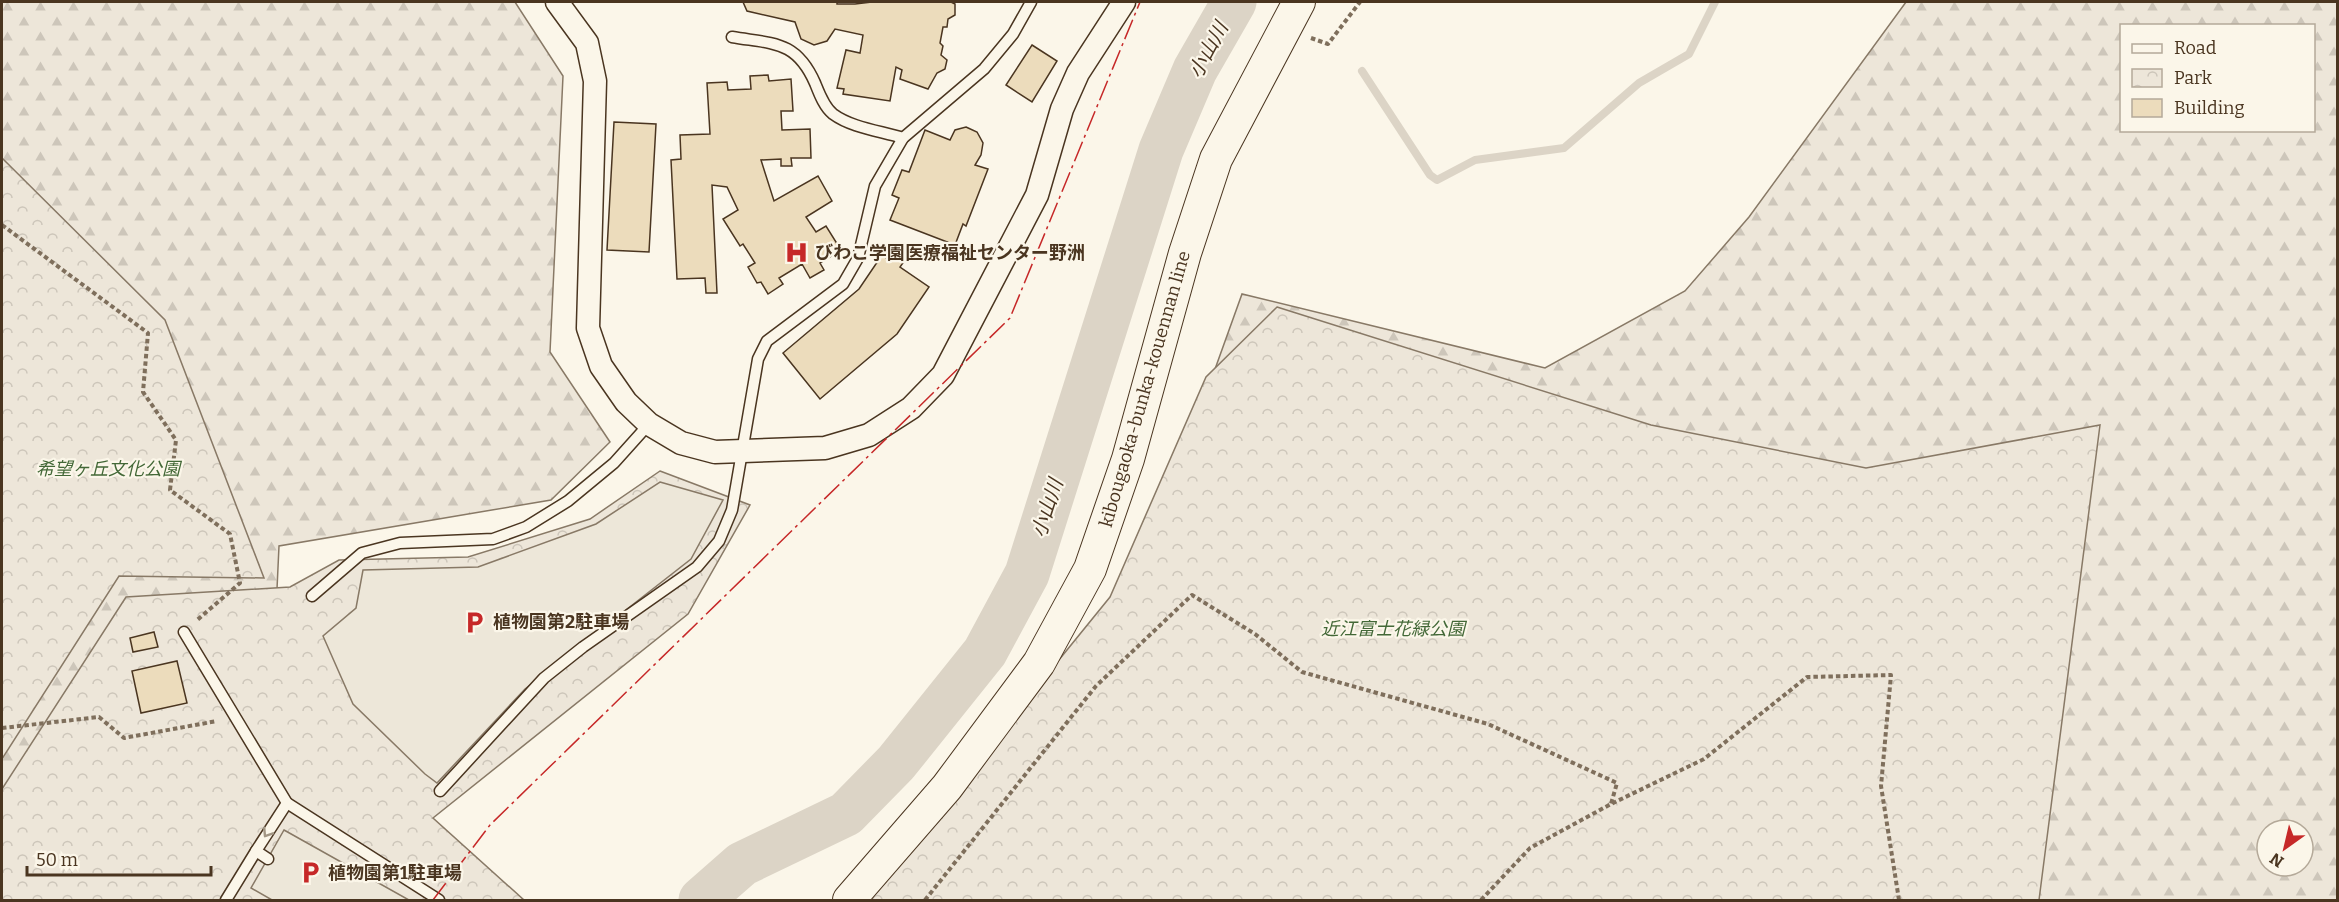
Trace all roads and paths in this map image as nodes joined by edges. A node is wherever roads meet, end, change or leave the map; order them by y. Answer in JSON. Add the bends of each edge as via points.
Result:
{"nodes":[{"id":1,"x":557,"y":2,"type":"edge"},
{"id":2,"x":1124,"y":2,"type":"edge"},
{"id":3,"x":1299,"y":2,"type":"edge"},
{"id":4,"x":1360,"y":2,"type":"edge"},
{"id":5,"x":1028,"y":3,"type":"edge"},
{"id":6,"x":1284,"y":28,"type":"junction"},
{"id":7,"x":732,"y":37,"type":"dead end"},
{"id":8,"x":903,"y":138,"type":"junction"},
{"id":9,"x":2,"y":225,"type":"edge"},
{"id":10,"x":649,"y":424,"type":"junction"},
{"id":11,"x":742,"y":451,"type":"junction"},
{"id":12,"x":312,"y":596,"type":"dead end"},
{"id":13,"x":184,"y":632,"type":"joint"},
{"id":14,"x":236,"y":718,"type":"junction"},
{"id":15,"x":2,"y":728,"type":"edge"},
{"id":16,"x":440,"y":791,"type":"dead end"},
{"id":17,"x":287,"y":803,"type":"junction"},
{"id":18,"x":1611,"y":804,"type":"junction"},
{"id":19,"x":256,"y":851,"type":"junction"},
{"id":20,"x":268,"y":859,"type":"dead end"},
{"id":21,"x":226,"y":900,"type":"edge"},
{"id":22,"x":439,"y":900,"type":"edge"},
{"id":23,"x":849,"y":900,"type":"edge"},
{"id":24,"x":925,"y":900,"type":"edge"},
{"id":25,"x":1481,"y":900,"type":"edge"},
{"id":26,"x":1899,"y":900,"type":"edge"}],
"edges":[{"from":1,"to":10,"type":"street","via":[[587,43],[595,81],[588,328],[601,366],[626,402]]},
{"from":2,"to":11,"type":"street","via":[[1078,73],[1062,109],[1037,195],[943,375],[911,408],[869,435],[825,448]]},
{"from":3,"to":6,"type":"main road","name":"kibougaoka-bunka-kouennan line"},
{"from":4,"to":6,"type":"path","via":[[1328,44]]},
{"from":5,"to":8,"type":"lane","via":[[1013,34],[984,69]]},
{"from":6,"to":23,"type":"main road","name":"kibougaoka-bunka-kouennan line","via":[[1216,159],[1185,253],[1128,459],[1090,569],[1039,663],[947,787]]},
{"from":7,"to":8,"type":"lane","via":[[794,51],[808,68],[832,114]]},
{"from":8,"to":11,"type":"lane","via":[[875,186],[858,258],[843,284],[767,341],[758,359]]},
{"from":9,"to":13,"type":"path","via":[[148,333],[143,392],[176,440],[170,490],[230,534],[240,583]]},
{"from":10,"to":11,"type":"street","via":[[681,443],[715,452]]},
{"from":10,"to":12,"type":"lane","via":[[614,464],[568,501],[525,527],[493,539],[400,543],[362,553]]},
{"from":11,"to":16,"type":"lane","via":[[732,510],[719,541],[697,567],[544,678]]},
{"from":13,"to":14,"type":"lane"},
{"from":14,"to":15,"type":"path","via":[[124,738],[99,717]]},
{"from":14,"to":17,"type":"lane"},
{"from":17,"to":19,"type":"lane","one_way":true},
{"from":17,"to":22,"type":"lane"},
{"from":18,"to":24,"type":"path","via":[[1617,783],[1488,724],[1302,672],[1255,634],[1192,595],[1096,686]]},
{"from":18,"to":25,"type":"path","via":[[1530,848]]},
{"from":18,"to":26,"type":"path","via":[[1704,759],[1807,676],[1891,675],[1881,786]]},
{"from":19,"to":20,"type":"lane"},
{"from":19,"to":21,"type":"lane"}]}
